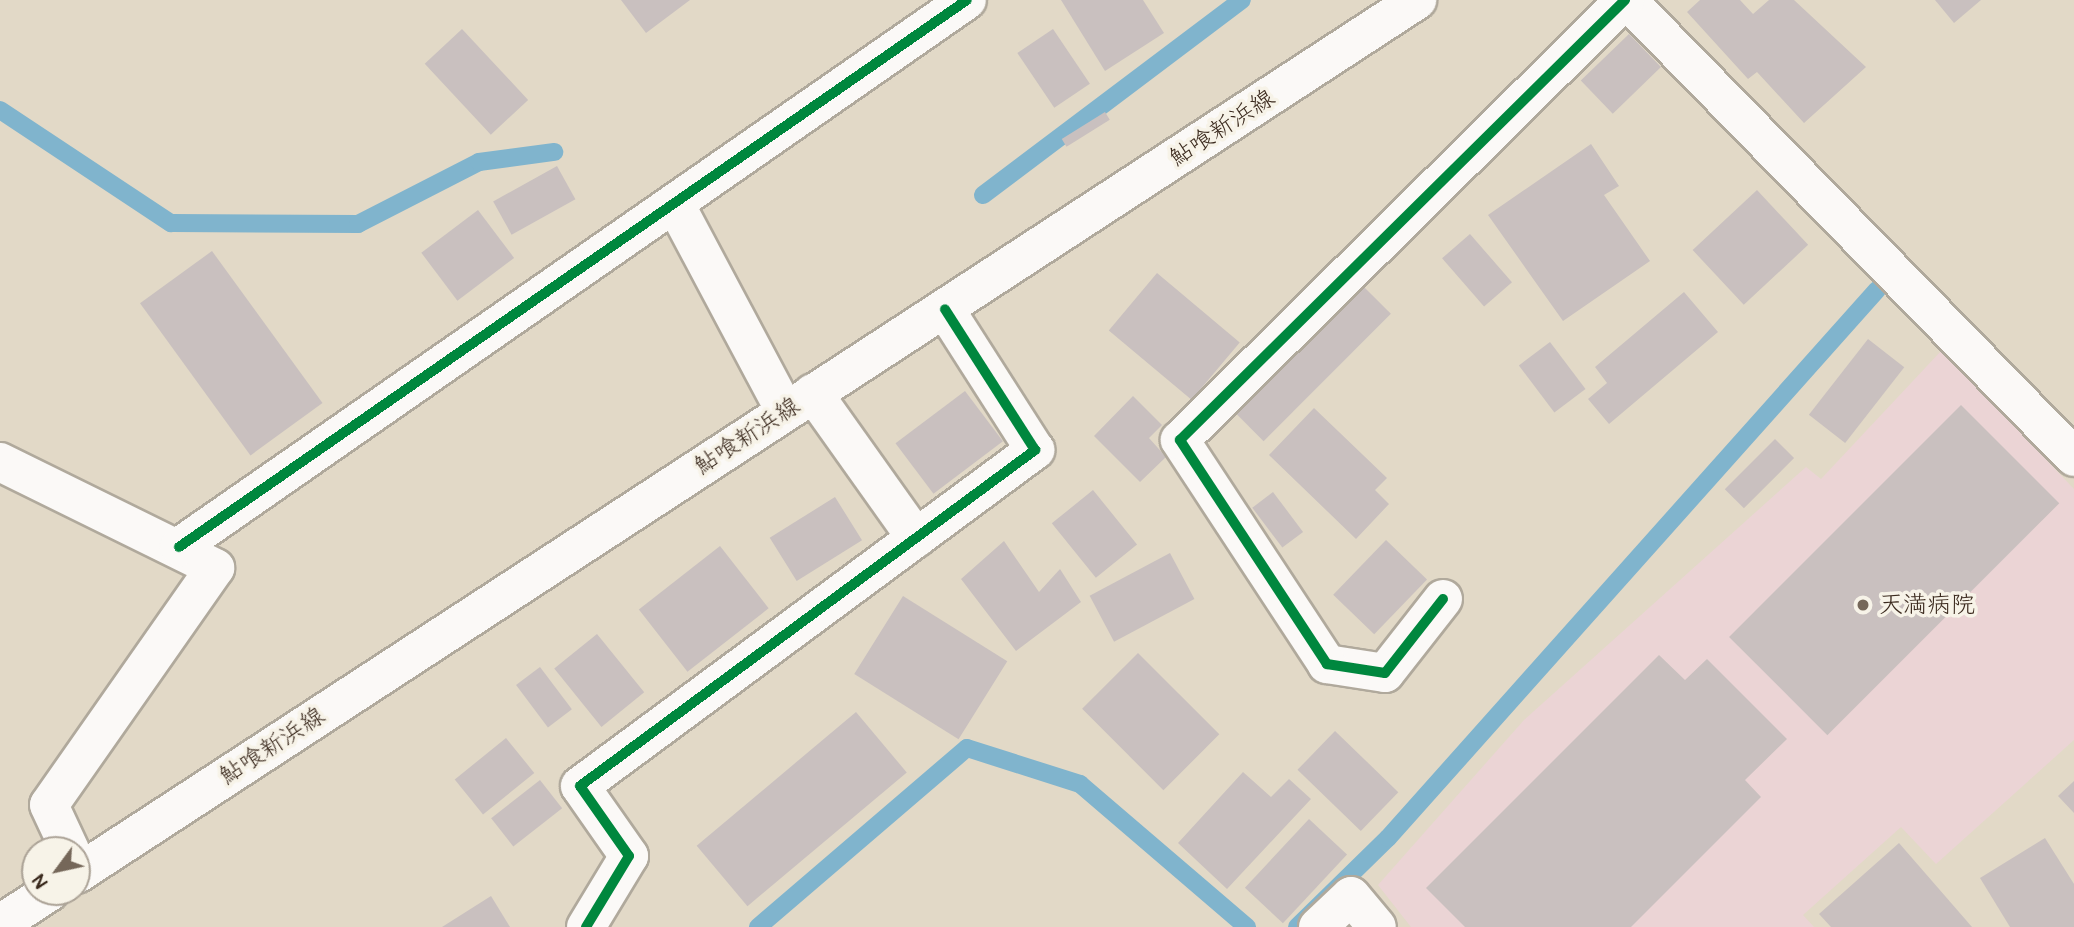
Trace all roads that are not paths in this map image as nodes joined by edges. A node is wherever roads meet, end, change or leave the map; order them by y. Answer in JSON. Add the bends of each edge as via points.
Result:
{"nodes":[{"id":1,"x":1417,"y":0,"type":"edge"},
{"id":2,"x":1626,"y":0,"type":"edge"},
{"id":3,"x":952,"y":4,"type":"edge"},
{"id":4,"x":675,"y":204,"type":"junction"},
{"id":5,"x":945,"y":309,"type":"junction"},
{"id":6,"x":799,"y":402,"type":"junction"},
{"id":7,"x":2074,"y":457,"type":"edge"},
{"id":8,"x":0,"y":462,"type":"edge"},
{"id":9,"x":916,"y":538,"type":"junction"},
{"id":10,"x":179,"y":547,"type":"junction"},
{"id":11,"x":1443,"y":599,"type":"dead end"},
{"id":12,"x":63,"y":836,"type":"edge"},
{"id":13,"x":91,"y":855,"type":"edge"},
{"id":14,"x":28,"y":906,"type":"edge"},
{"id":15,"x":0,"y":925,"type":"edge"},
{"id":16,"x":586,"y":927,"type":"edge"},
{"id":17,"x":1318,"y":927,"type":"edge"},
{"id":18,"x":1377,"y":927,"type":"edge"}],
"edges":[{"from":1,"to":5,"type":"street","name":"鮎喰新浜線"},
{"from":2,"to":7,"type":"street"},
{"from":2,"to":11,"type":"street","via":[[1180,440],[1327,664],[1385,674]]},
{"from":3,"to":4,"type":"street"},
{"from":4,"to":6,"type":"street"},
{"from":4,"to":10,"type":"street"},
{"from":5,"to":6,"type":"street","name":"鮎喰新浜線"},
{"from":5,"to":9,"type":"street","via":[[1035,450]]},
{"from":6,"to":9,"type":"street"},
{"from":6,"to":13,"type":"street","name":"鮎喰新浜線"},
{"from":8,"to":10,"type":"street"},
{"from":9,"to":16,"type":"street","via":[[580,786],[629,856]]},
{"from":10,"to":12,"type":"street","via":[[215,568],[49,806]]},
{"from":14,"to":15,"type":"street"},
{"from":17,"to":18,"type":"street","via":[[1351,896]]}]}
